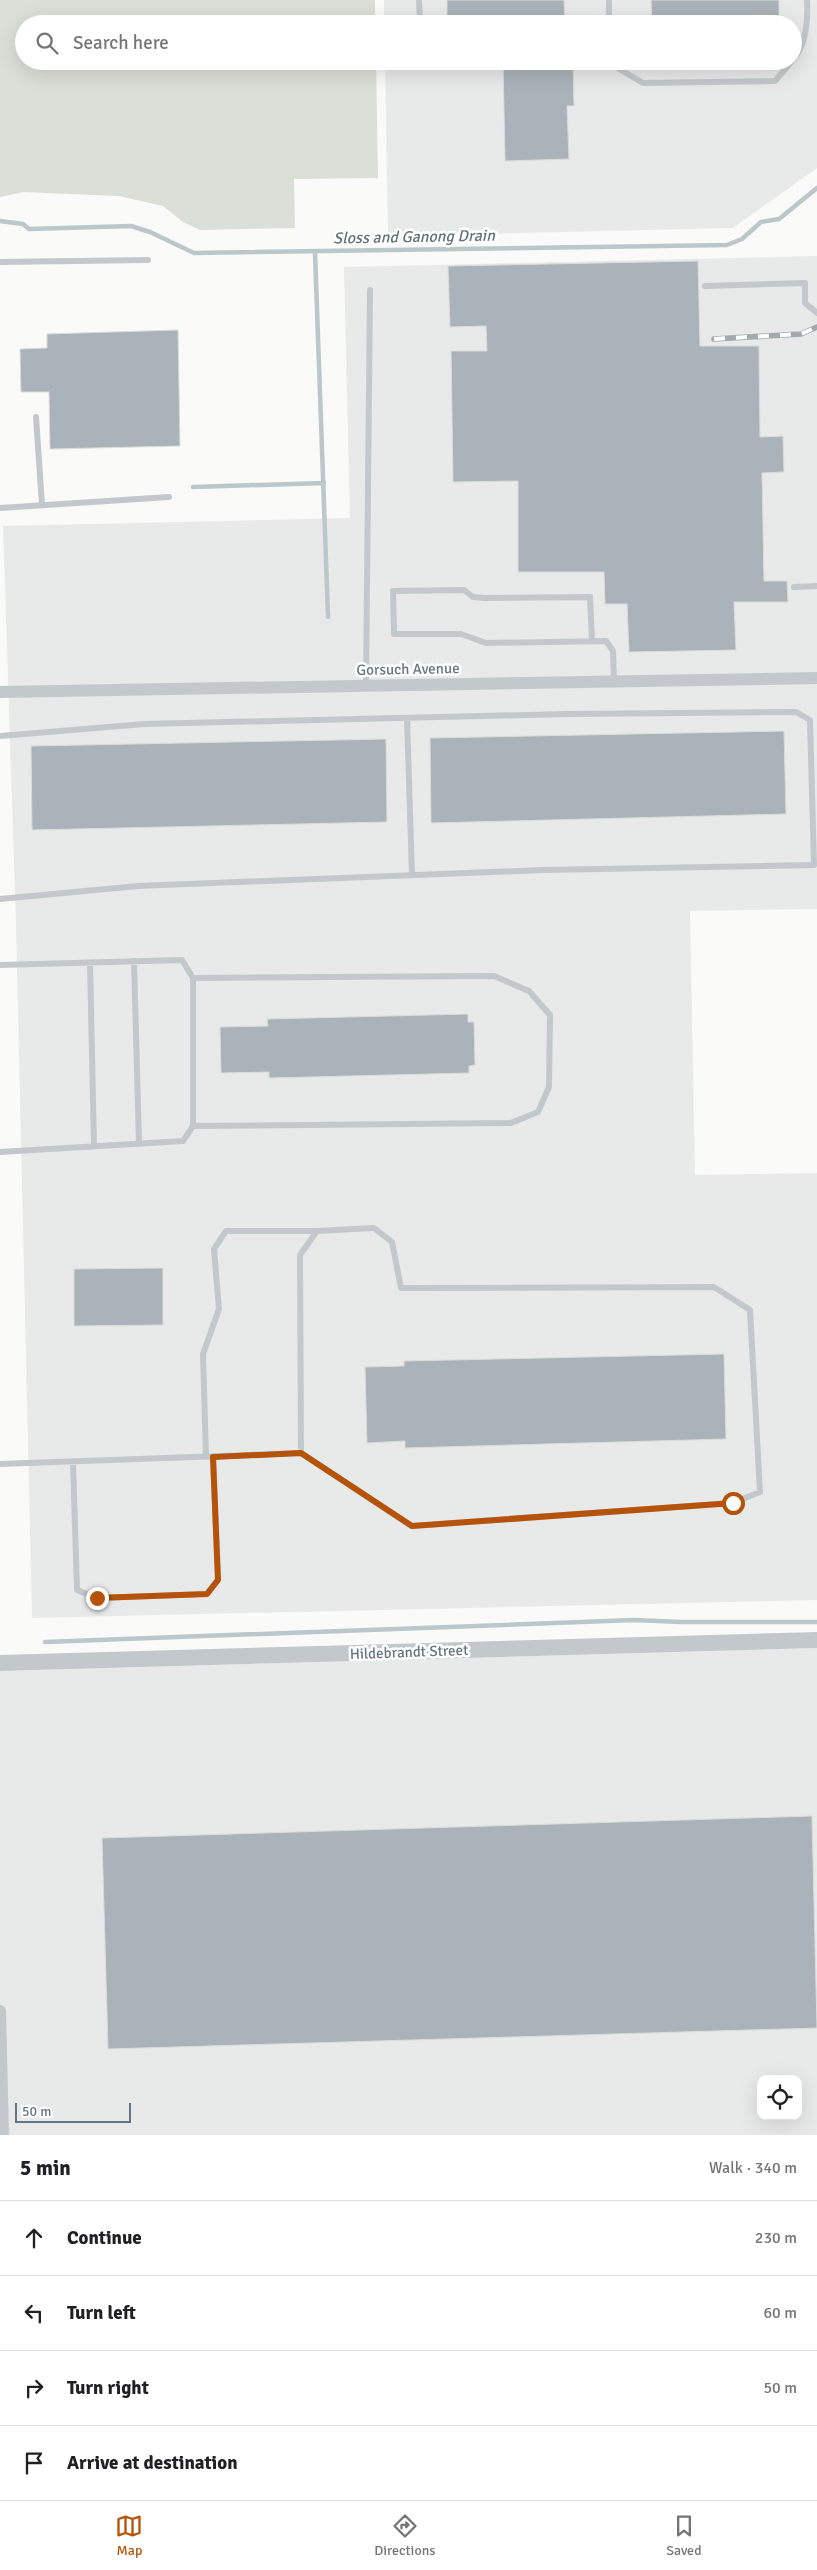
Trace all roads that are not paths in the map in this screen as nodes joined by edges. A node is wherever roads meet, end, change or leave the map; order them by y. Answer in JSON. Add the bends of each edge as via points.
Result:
{"nodes":[{"id":1,"x":420,"y":0,"type":"edge"},
{"id":2,"x":609,"y":0,"type":"edge"},
{"id":3,"x":807,"y":0,"type":"edge"},
{"id":4,"x":420,"y":15,"type":"edge"},
{"id":5,"x":609,"y":15,"type":"edge"},
{"id":6,"x":802,"y":41,"type":"edge"},
{"id":7,"x":621,"y":70,"type":"edge"},
{"id":8,"x":785,"y":70,"type":"edge"},
{"id":9,"x":148,"y":260,"type":"dead end"},
{"id":10,"x":0,"y":262,"type":"edge"},
{"id":11,"x":705,"y":286,"type":"dead end"},
{"id":12,"x":370,"y":290,"type":"dead end"},
{"id":13,"x":817,"y":313,"type":"edge"},
{"id":14,"x":36,"y":417,"type":"dead end"},
{"id":15,"x":169,"y":497,"type":"dead end"},
{"id":16,"x":42,"y":505,"type":"junction"},
{"id":17,"x":0,"y":508,"type":"edge"},
{"id":18,"x":817,"y":586,"type":"edge"},
{"id":19,"x":794,"y":587,"type":"dead end"},
{"id":20,"x":592,"y":640,"type":"junction"},
{"id":21,"x":817,"y":678,"type":"edge"},
{"id":22,"x":614,"y":681,"type":"junction"},
{"id":23,"x":366,"y":686,"type":"junction"},
{"id":24,"x":0,"y":692,"type":"edge"},
{"id":25,"x":407,"y":718,"type":"junction"},
{"id":26,"x":0,"y":736,"type":"edge"},
{"id":27,"x":412,"y":875,"type":"junction"},
{"id":28,"x":0,"y":898,"type":"edge"},
{"id":29,"x":134,"y":962,"type":"junction"},
{"id":30,"x":90,"y":963,"type":"junction"},
{"id":31,"x":0,"y":965,"type":"edge"},
{"id":32,"x":193,"y":978,"type":"junction"},
{"id":33,"x":193,"y":1126,"type":"junction"},
{"id":34,"x":139,"y":1143,"type":"junction"},
{"id":35,"x":94,"y":1146,"type":"junction"},
{"id":36,"x":0,"y":1152,"type":"edge"},
{"id":37,"x":317,"y":1231,"type":"junction"},
{"id":38,"x":301,"y":1453,"type":"junction"},
{"id":39,"x":210,"y":1457,"type":"junction"},
{"id":40,"x":73,"y":1462,"type":"junction"},
{"id":41,"x":0,"y":1464,"type":"edge"},
{"id":42,"x":817,"y":1640,"type":"edge"},
{"id":43,"x":0,"y":1663,"type":"edge"},
{"id":44,"x":0,"y":2011,"type":"edge"},
{"id":45,"x":3,"y":2135,"type":"edge"}],
"edges":[{"from":1,"to":4,"type":"lane"},
{"from":2,"to":5,"type":"lane"},
{"from":3,"to":6,"type":"lane","via":[[808,24]]},
{"from":7,"to":8,"type":"lane","via":[[643,83],[775,81]]},
{"from":9,"to":10,"type":"lane"},
{"from":11,"to":13,"type":"lane","via":[[806,283],[806,303]]},
{"from":12,"to":23,"type":"lane"},
{"from":14,"to":16,"type":"lane"},
{"from":15,"to":16,"type":"lane"},
{"from":16,"to":17,"type":"lane"},
{"from":18,"to":19,"type":"lane"},
{"from":20,"to":20,"type":"lane","via":[[486,642],[461,634],[394,634],[393,591],[464,590],[473,597],[484,598],[590,597]]},
{"from":20,"to":22,"type":"lane","via":[[606,641],[611,645]]},
{"from":21,"to":22,"type":"street","name":"Gorsuch Avenue"},
{"from":22,"to":23,"type":"street","name":"Gorsuch Avenue"},
{"from":23,"to":24,"type":"street","name":"Gorsuch Avenue"},
{"from":25,"to":26,"type":"lane","via":[[144,724]]},
{"from":25,"to":27,"type":"lane"},
{"from":25,"to":27,"type":"lane","via":[[796,712],[810,720],[813,755],[814,865]]},
{"from":27,"to":28,"type":"lane","via":[[138,886]]},
{"from":29,"to":30,"type":"lane"},
{"from":29,"to":32,"type":"lane","via":[[182,960]]},
{"from":29,"to":34,"type":"lane"},
{"from":30,"to":31,"type":"lane"},
{"from":30,"to":35,"type":"lane"},
{"from":32,"to":33,"type":"lane"},
{"from":32,"to":33,"type":"lane","via":[[494,976],[529,991],[550,1015],[550,1033],[549,1087],[538,1112],[511,1123]]},
{"from":33,"to":34,"type":"lane","via":[[183,1140]]},
{"from":34,"to":35,"type":"lane"},
{"from":35,"to":36,"type":"lane"},
{"from":37,"to":38,"type":"lane","via":[[300,1255]]},
{"from":37,"to":38,"type":"lane","via":[[374,1228],[392,1242],[401,1288],[714,1287],[750,1310],[760,1492],[733,1503],[412,1526]]},
{"from":37,"to":39,"type":"lane","via":[[226,1232],[214,1249],[219,1310],[203,1354]]},
{"from":38,"to":39,"type":"lane"},
{"from":39,"to":40,"type":"lane"},
{"from":39,"to":40,"type":"lane","via":[[218,1580],[207,1594],[97,1598],[77,1590]]},
{"from":40,"to":41,"type":"lane"},
{"from":42,"to":43,"type":"street","name":"Hildebrandt Street"},
{"from":44,"to":45,"type":"street"}]}
